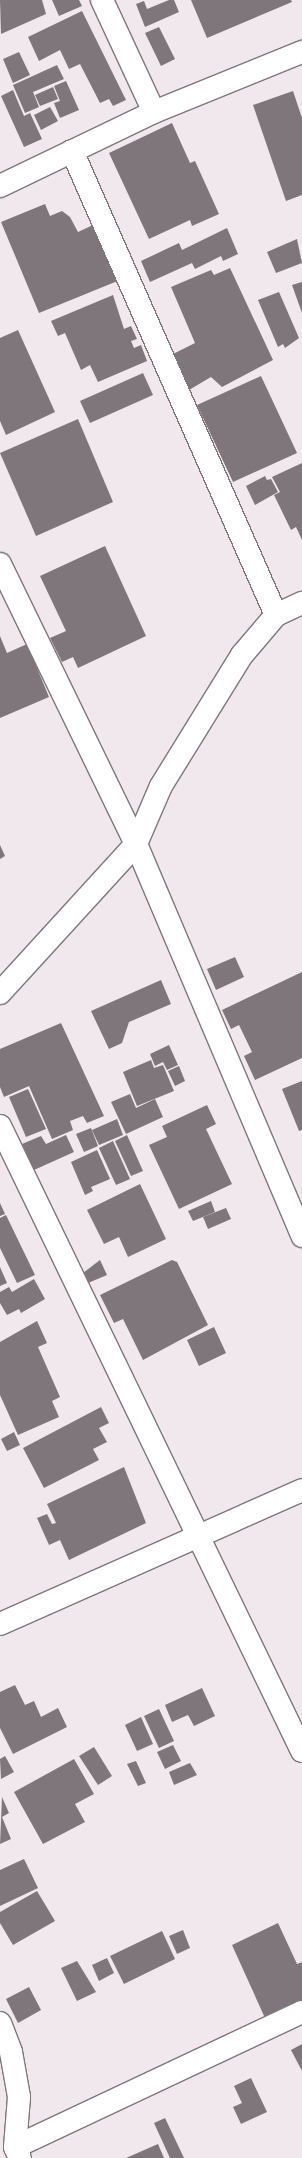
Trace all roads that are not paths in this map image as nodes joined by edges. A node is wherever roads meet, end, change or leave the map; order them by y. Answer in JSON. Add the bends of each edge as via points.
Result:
{"nodes":[{"id":1,"x":102,"y":0,"type":"edge"},
{"id":2,"x":302,"y":52,"type":"edge"},
{"id":3,"x":154,"y":112,"type":"junction"},
{"id":4,"x":72,"y":151,"type":"junction"},
{"id":5,"x":0,"y":186,"type":"edge"},
{"id":6,"x":0,"y":564,"type":"edge"},
{"id":7,"x":302,"y":603,"type":"edge"},
{"id":8,"x":276,"y":615,"type":"junction"},
{"id":9,"x":136,"y":844,"type":"junction"},
{"id":10,"x":0,"y":993,"type":"edge"},
{"id":11,"x":0,"y":1126,"type":"edge"},
{"id":12,"x":295,"y":1205,"type":"edge"},
{"id":13,"x":302,"y":1236,"type":"edge"},
{"id":14,"x":302,"y":1490,"type":"edge"},
{"id":15,"x":198,"y":1535,"type":"junction"},
{"id":16,"x":0,"y":1624,"type":"edge"},
{"id":17,"x":302,"y":1751,"type":"edge"},
{"id":18,"x":302,"y":2012,"type":"edge"},
{"id":19,"x":0,"y":2023,"type":"edge"},
{"id":20,"x":18,"y":2153,"type":"edge"}],
"edges":[{"from":1,"to":3,"type":"street"},
{"from":2,"to":3,"type":"street"},
{"from":3,"to":4,"type":"street"},
{"from":4,"to":5,"type":"street"},
{"from":4,"to":8,"type":"street"},
{"from":6,"to":9,"type":"street"},
{"from":7,"to":8,"type":"street"},
{"from":8,"to":9,"type":"street","via":[[242,655],[162,786]]},
{"from":9,"to":10,"type":"street"},
{"from":9,"to":12,"type":"street"},
{"from":11,"to":15,"type":"street"},
{"from":12,"to":13,"type":"street"},
{"from":14,"to":15,"type":"street"},
{"from":15,"to":16,"type":"street"},
{"from":15,"to":17,"type":"street"},
{"from":18,"to":20,"type":"street"},
{"from":19,"to":20,"type":"street","via":[[11,2052],[19,2097]]}]}
